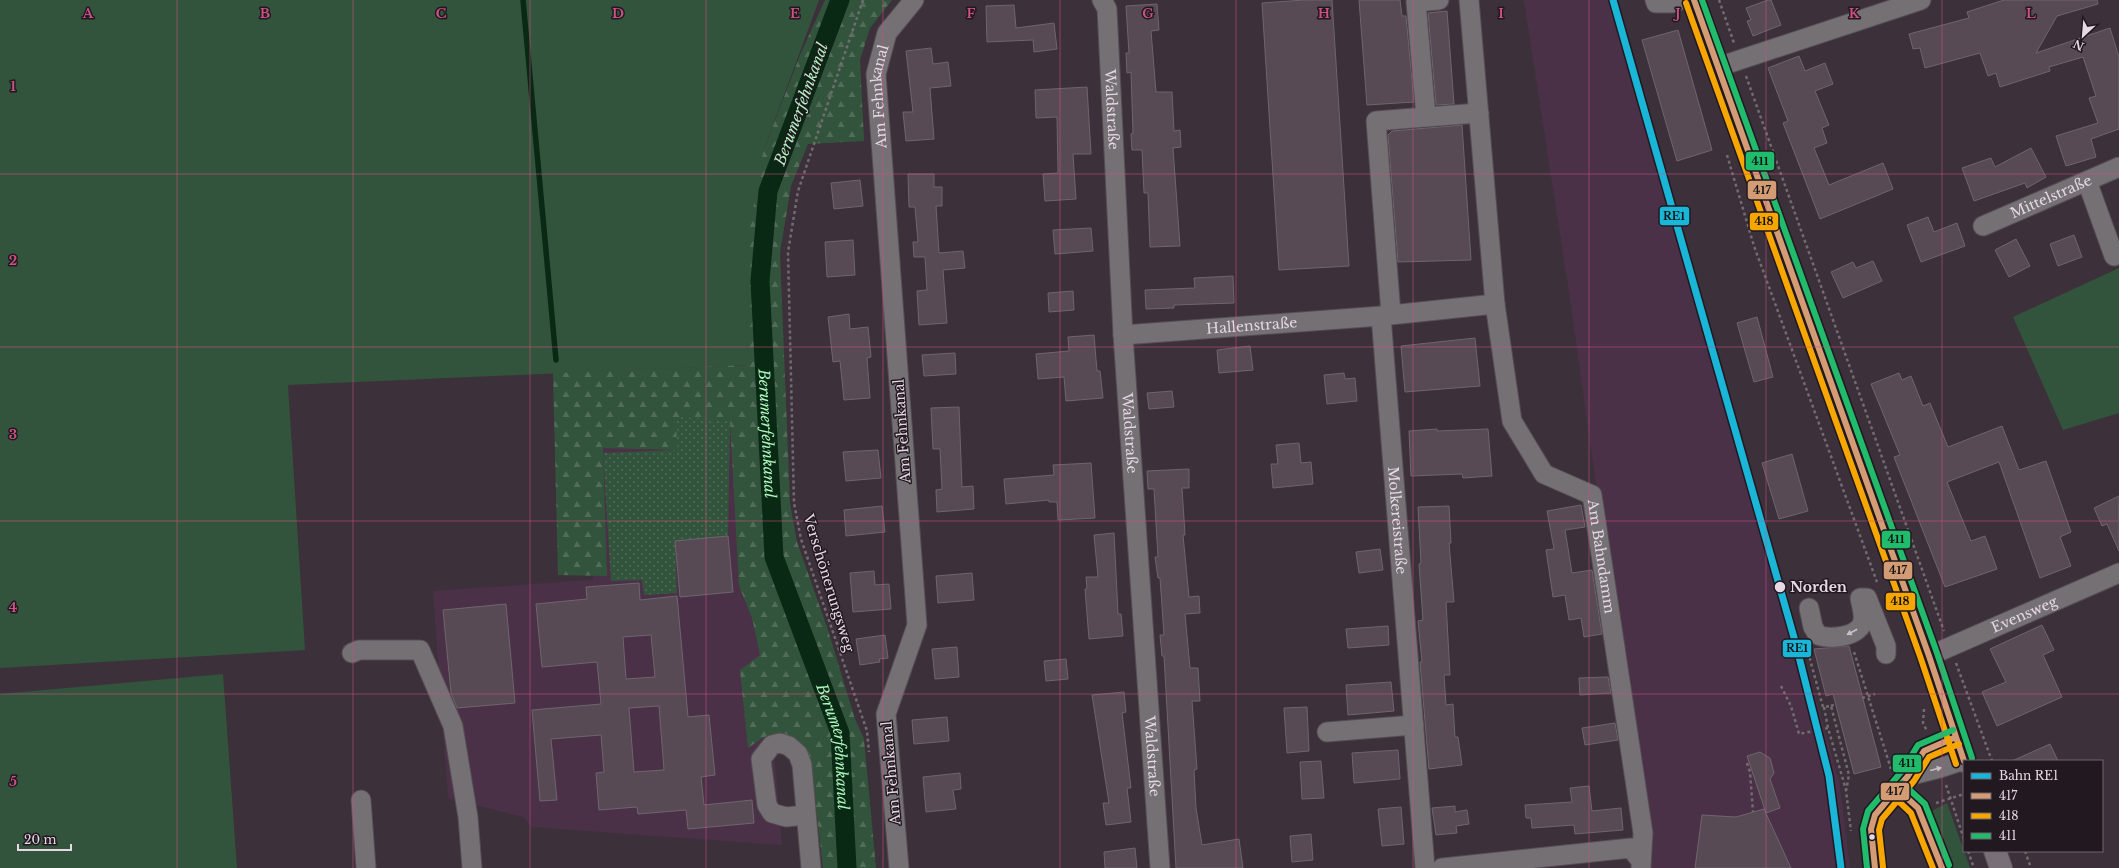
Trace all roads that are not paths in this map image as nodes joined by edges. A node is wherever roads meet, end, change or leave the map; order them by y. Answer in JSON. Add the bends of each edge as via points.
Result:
{"nodes":[{"id":1,"x":914,"y":0,"type":"edge"},
{"id":2,"x":1102,"y":0,"type":"edge"},
{"id":3,"x":1439,"y":0,"type":"edge"},
{"id":4,"x":1469,"y":0,"type":"edge"},
{"id":5,"x":1655,"y":0,"type":"edge"},
{"id":6,"x":1680,"y":0,"type":"edge"},
{"id":7,"x":1694,"y":0,"type":"edge"},
{"id":8,"x":1921,"y":0,"type":"edge"},
{"id":9,"x":1718,"y":67,"type":"junction"},
{"id":10,"x":1479,"y":113,"type":"junction"},
{"id":11,"x":1426,"y":117,"type":"junction"},
{"id":12,"x":2119,"y":168,"type":"edge"},
{"id":13,"x":2087,"y":181,"type":"junction"},
{"id":14,"x":1983,"y":226,"type":"dead end"},
{"id":15,"x":2114,"y":256,"type":"dead end"},
{"id":16,"x":1495,"y":304,"type":"junction"},
{"id":17,"x":1386,"y":315,"type":"junction"},
{"id":18,"x":1123,"y":334,"type":"junction"},
{"id":19,"x":2119,"y":573,"type":"edge"},
{"id":20,"x":1810,"y":608,"type":"dead end"},
{"id":21,"x":352,"y":653,"type":"dead end"},
{"id":22,"x":1886,"y":654,"type":"dead end"},
{"id":23,"x":1930,"y":656,"type":"junction"},
{"id":24,"x":1414,"y":725,"type":"junction"},
{"id":25,"x":1327,"y":732,"type":"dead end"},
{"id":26,"x":1956,"y":737,"type":"junction"},
{"id":27,"x":1963,"y":760,"type":"edge"},
{"id":28,"x":1964,"y":760,"type":"edge"},
{"id":29,"x":1902,"y":782,"type":"junction"},
{"id":30,"x":361,"y":800,"type":"dead end"},
{"id":31,"x":806,"y":815,"type":"dead end"},
{"id":32,"x":1995,"y":852,"type":"edge"},
{"id":33,"x":1555,"y":862,"type":"edge"},
{"id":34,"x":1641,"y":865,"type":"edge"},
{"id":35,"x":366,"y":868,"type":"edge"},
{"id":36,"x":472,"y":868,"type":"edge"},
{"id":37,"x":811,"y":868,"type":"edge"},
{"id":38,"x":899,"y":868,"type":"edge"},
{"id":39,"x":1160,"y":868,"type":"edge"},
{"id":40,"x":1425,"y":868,"type":"edge"},
{"id":41,"x":1442,"y":868,"type":"edge"},
{"id":42,"x":1875,"y":868,"type":"edge"},
{"id":43,"x":1942,"y":868,"type":"edge"},
{"id":44,"x":2001,"y":868,"type":"edge"}],
"edges":[{"from":1,"to":38,"type":"street","name":"Am Fehnkanal","via":[[887,33],[876,74],[917,625],[886,714]]},
{"from":2,"to":18,"type":"street","name":"Waldstraße","via":[[1107,9]]},
{"from":3,"to":11,"type":"street","via":[[1416,2]]},
{"from":4,"to":10,"type":"street"},
{"from":5,"to":6,"type":"street","via":[[1656,3]]},
{"from":7,"to":9,"type":"main road"},
{"from":8,"to":9,"type":"street"},
{"from":9,"to":23,"type":"main road"},
{"from":10,"to":11,"type":"street"},
{"from":10,"to":16,"type":"street"},
{"from":11,"to":17,"type":"street","name":"Molkereistraße","via":[[1376,121]]},
{"from":12,"to":13,"type":"street","name":"Mittelstraße"},
{"from":13,"to":14,"type":"street","name":"Mittelstraße"},
{"from":13,"to":15,"type":"street"},
{"from":16,"to":17,"type":"street"},
{"from":16,"to":34,"type":"street","name":"Am Bahndamm","via":[[1512,421],[1544,474],[1592,494],[1643,833]]},
{"from":17,"to":18,"type":"street","name":"Hallenstraße"},
{"from":17,"to":24,"type":"street","name":"Molkereistraße"},
{"from":18,"to":39,"type":"street","name":"Waldstraße"},
{"from":19,"to":23,"type":"street","name":"Evensweg"},
{"from":22,"to":20,"type":"street","one_way":true,"via":[[1886,646],[1867,598],[1860,598],[1863,620],[1858,630],[1826,638],[1818,635],[1813,627]]},
{"from":21,"to":36,"type":"street","via":[[359,650],[420,650],[453,726],[468,817]]},
{"from":23,"to":26,"type":"main road"},
{"from":24,"to":25,"type":"street"},
{"from":24,"to":40,"type":"street","name":"Molkereistraße"},
{"from":26,"to":28,"type":"main road"},
{"from":26,"to":29,"type":"street","via":[[1924,751]]},
{"from":29,"to":27,"type":"street","one_way":true},
{"from":29,"to":42,"type":"street","via":[[1875,815],[1871,830]]},
{"from":29,"to":43,"type":"street","via":[[1918,808]]},
{"from":30,"to":35,"type":"street"},
{"from":31,"to":37,"type":"street"},
{"from":32,"to":44,"type":"main road"},
{"from":33,"to":34,"type":"street","via":[[1631,848]]},
{"from":33,"to":41,"type":"street"}]}
